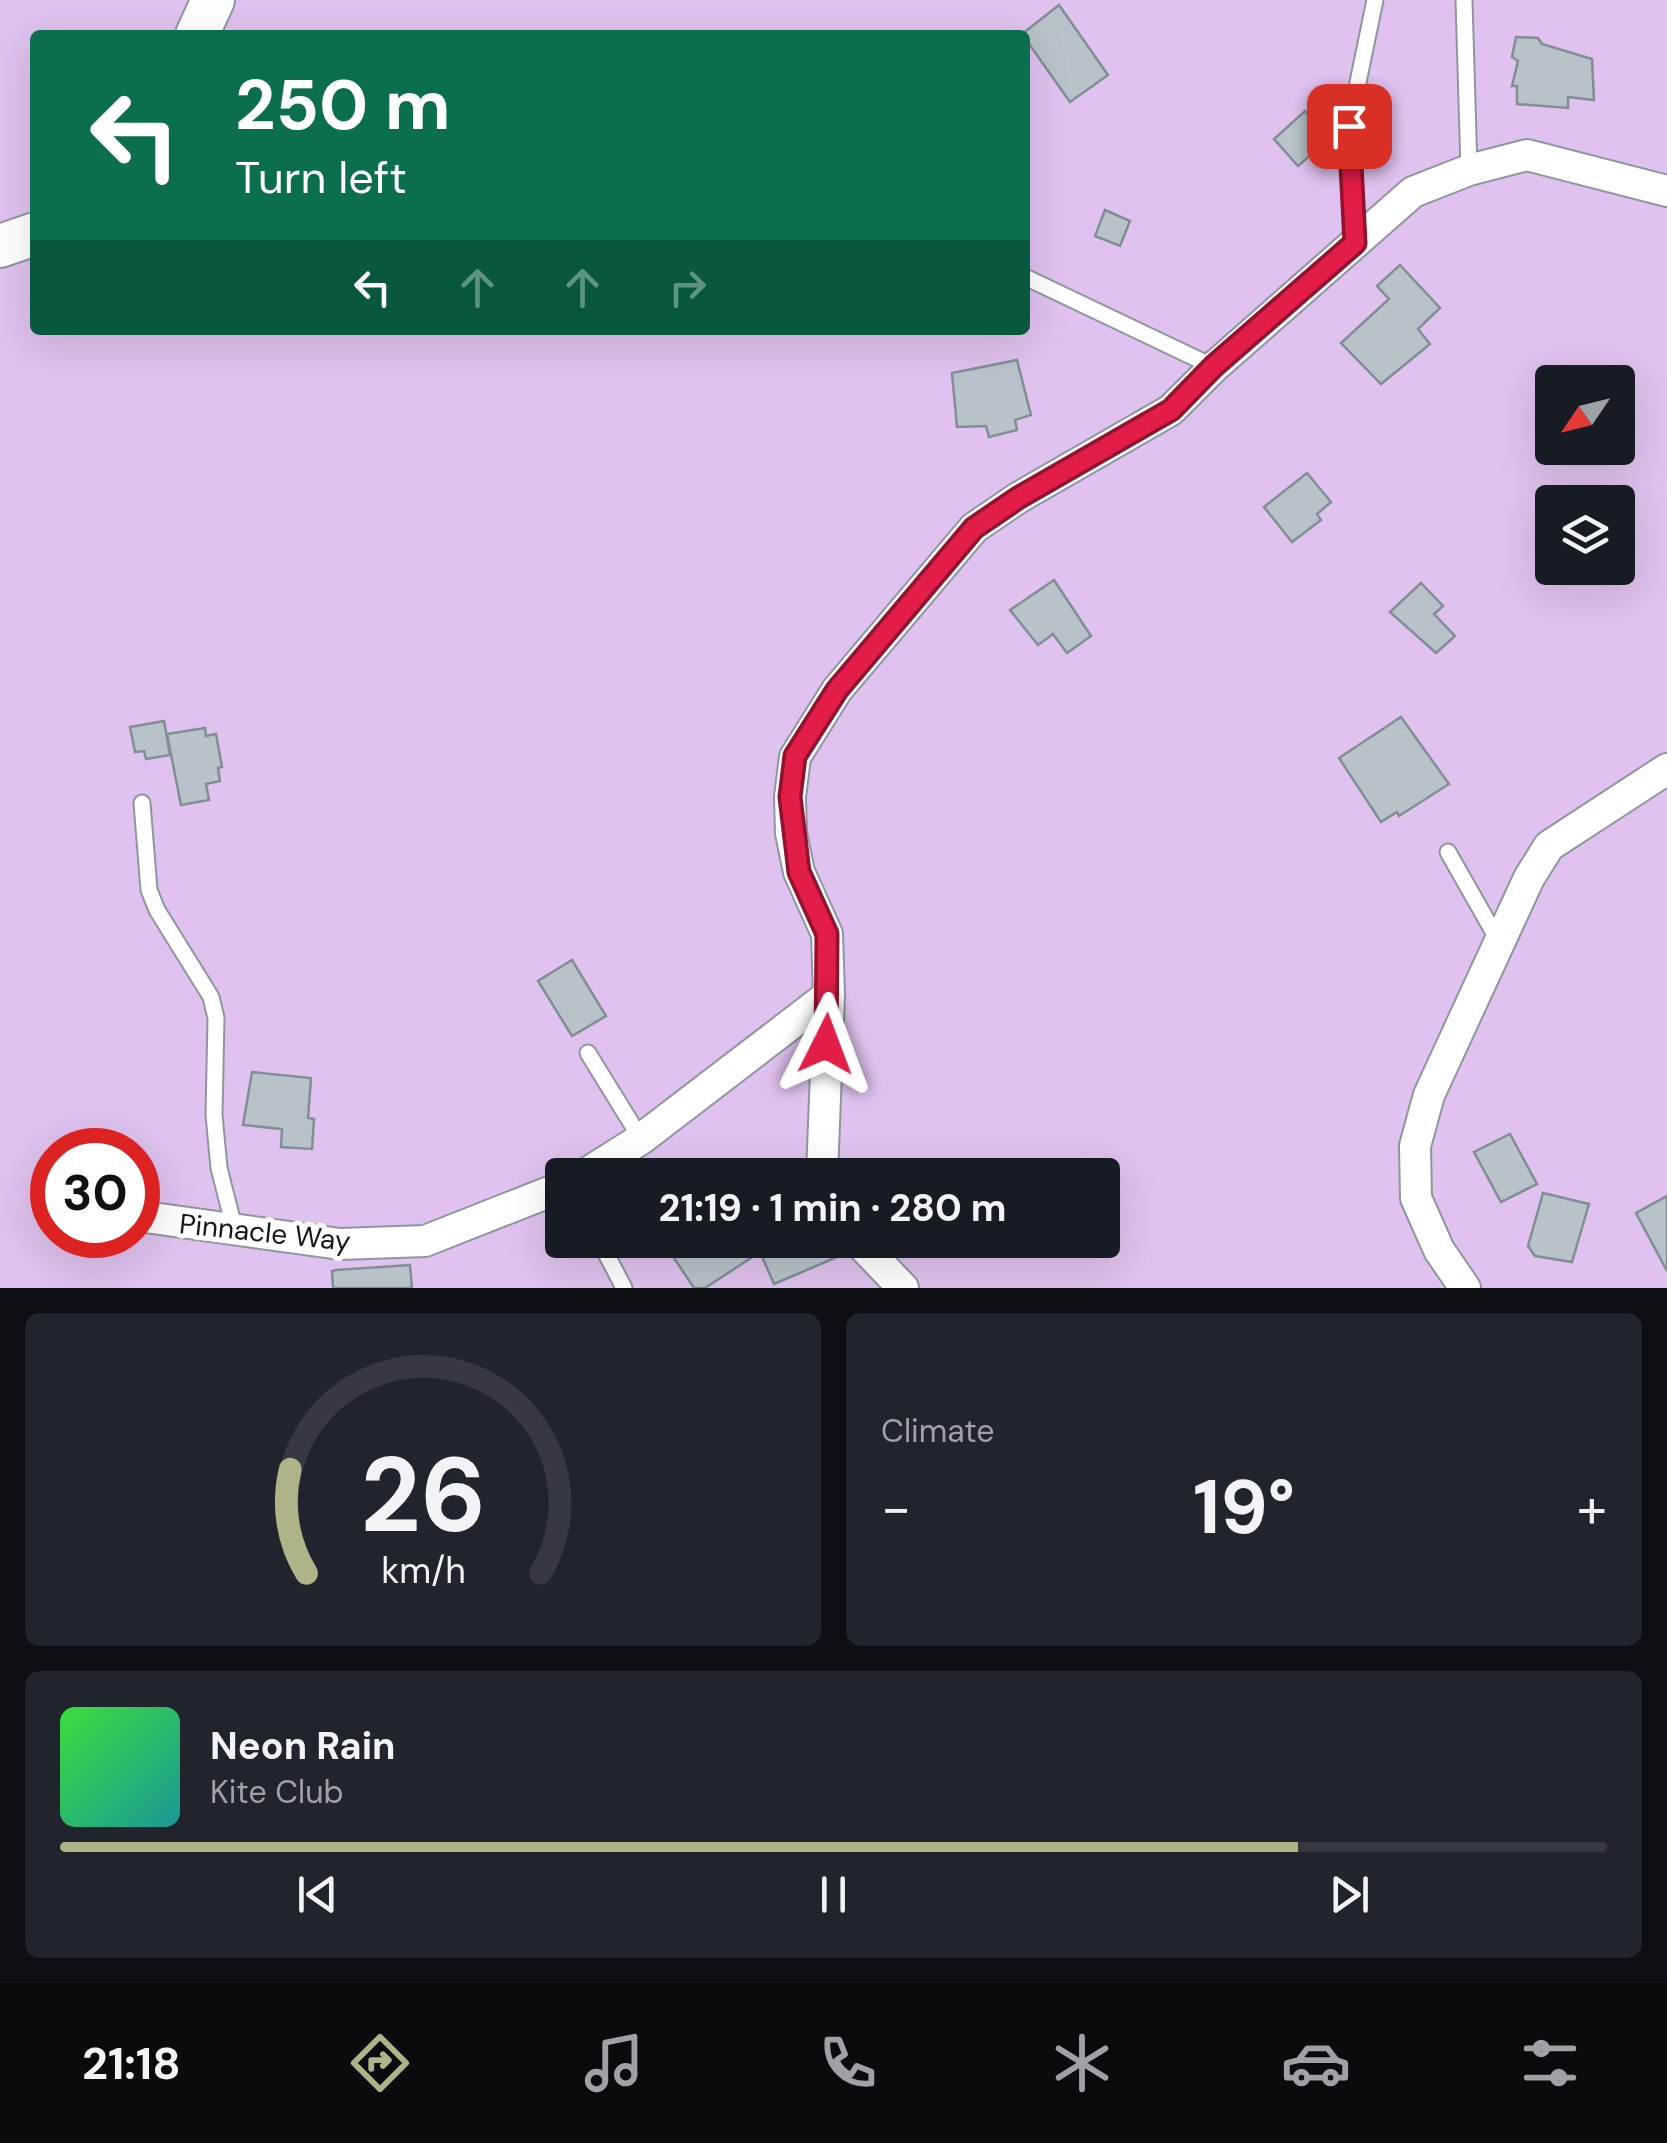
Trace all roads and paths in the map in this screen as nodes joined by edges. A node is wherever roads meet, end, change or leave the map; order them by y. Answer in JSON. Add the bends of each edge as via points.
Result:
{"nodes":[{"id":1,"x":213,"y":0,"type":"edge"},
{"id":2,"x":1376,"y":0,"type":"edge"},
{"id":3,"x":1464,"y":0,"type":"edge"},
{"id":4,"x":200,"y":30,"type":"edge"},
{"id":5,"x":1469,"y":170,"type":"junction"},
{"id":6,"x":1667,"y":191,"type":"edge"},
{"id":7,"x":30,"y":236,"type":"edge"},
{"id":8,"x":1355,"y":243,"type":"junction"},
{"id":9,"x":0,"y":246,"type":"edge"},
{"id":10,"x":1030,"y":280,"type":"edge"},
{"id":11,"x":1214,"y":366,"type":"junction"},
{"id":12,"x":1667,"y":769,"type":"edge"},
{"id":13,"x":142,"y":803,"type":"dead end"},
{"id":14,"x":1448,"y":852,"type":"dead end"},
{"id":15,"x":1500,"y":943,"type":"junction"},
{"id":16,"x":829,"y":995,"type":"junction"},
{"id":17,"x":588,"y":1052,"type":"dead end"},
{"id":18,"x":640,"y":1140,"type":"junction"},
{"id":19,"x":611,"y":1158,"type":"edge"},
{"id":20,"x":823,"y":1158,"type":"edge"},
{"id":21,"x":545,"y":1193,"type":"edge"},
{"id":22,"x":160,"y":1219,"type":"edge"},
{"id":23,"x":235,"y":1231,"type":"junction"},
{"id":24,"x":608,"y":1258,"type":"edge"},
{"id":25,"x":874,"y":1258,"type":"edge"},
{"id":26,"x":624,"y":1288,"type":"edge"},
{"id":27,"x":903,"y":1288,"type":"edge"},
{"id":28,"x":1465,"y":1288,"type":"edge"}],
"edges":[{"from":1,"to":4,"type":"street"},
{"from":2,"to":8,"type":"lane","via":[[1349,126]]},
{"from":3,"to":5,"type":"lane"},
{"from":5,"to":6,"type":"street","via":[[1528,154]]},
{"from":5,"to":8,"type":"street","via":[[1413,192]]},
{"from":7,"to":9,"type":"street"},
{"from":8,"to":11,"type":"street"},
{"from":10,"to":11,"type":"lane"},
{"from":11,"to":16,"type":"street","via":[[1171,410],[974,528],[837,690],[795,756],[791,834],[799,872],[827,934]]},
{"from":12,"to":15,"type":"street","via":[[1549,846]]},
{"from":13,"to":23,"type":"lane","via":[[149,890],[211,997],[216,1018],[219,1168]]},
{"from":14,"to":15,"type":"lane"},
{"from":15,"to":28,"type":"street","via":[[1429,1096],[1415,1146],[1416,1198]]},
{"from":16,"to":18,"type":"street"},
{"from":16,"to":20,"type":"street"},
{"from":17,"to":18,"type":"lane"},
{"from":18,"to":19,"type":"street"},
{"from":21,"to":23,"type":"street","name":"Pinnacle Way","via":[[424,1241],[340,1244]]},
{"from":22,"to":23,"type":"street","name":"Pinnacle Way"},
{"from":24,"to":26,"type":"lane"},
{"from":25,"to":27,"type":"street"}]}
